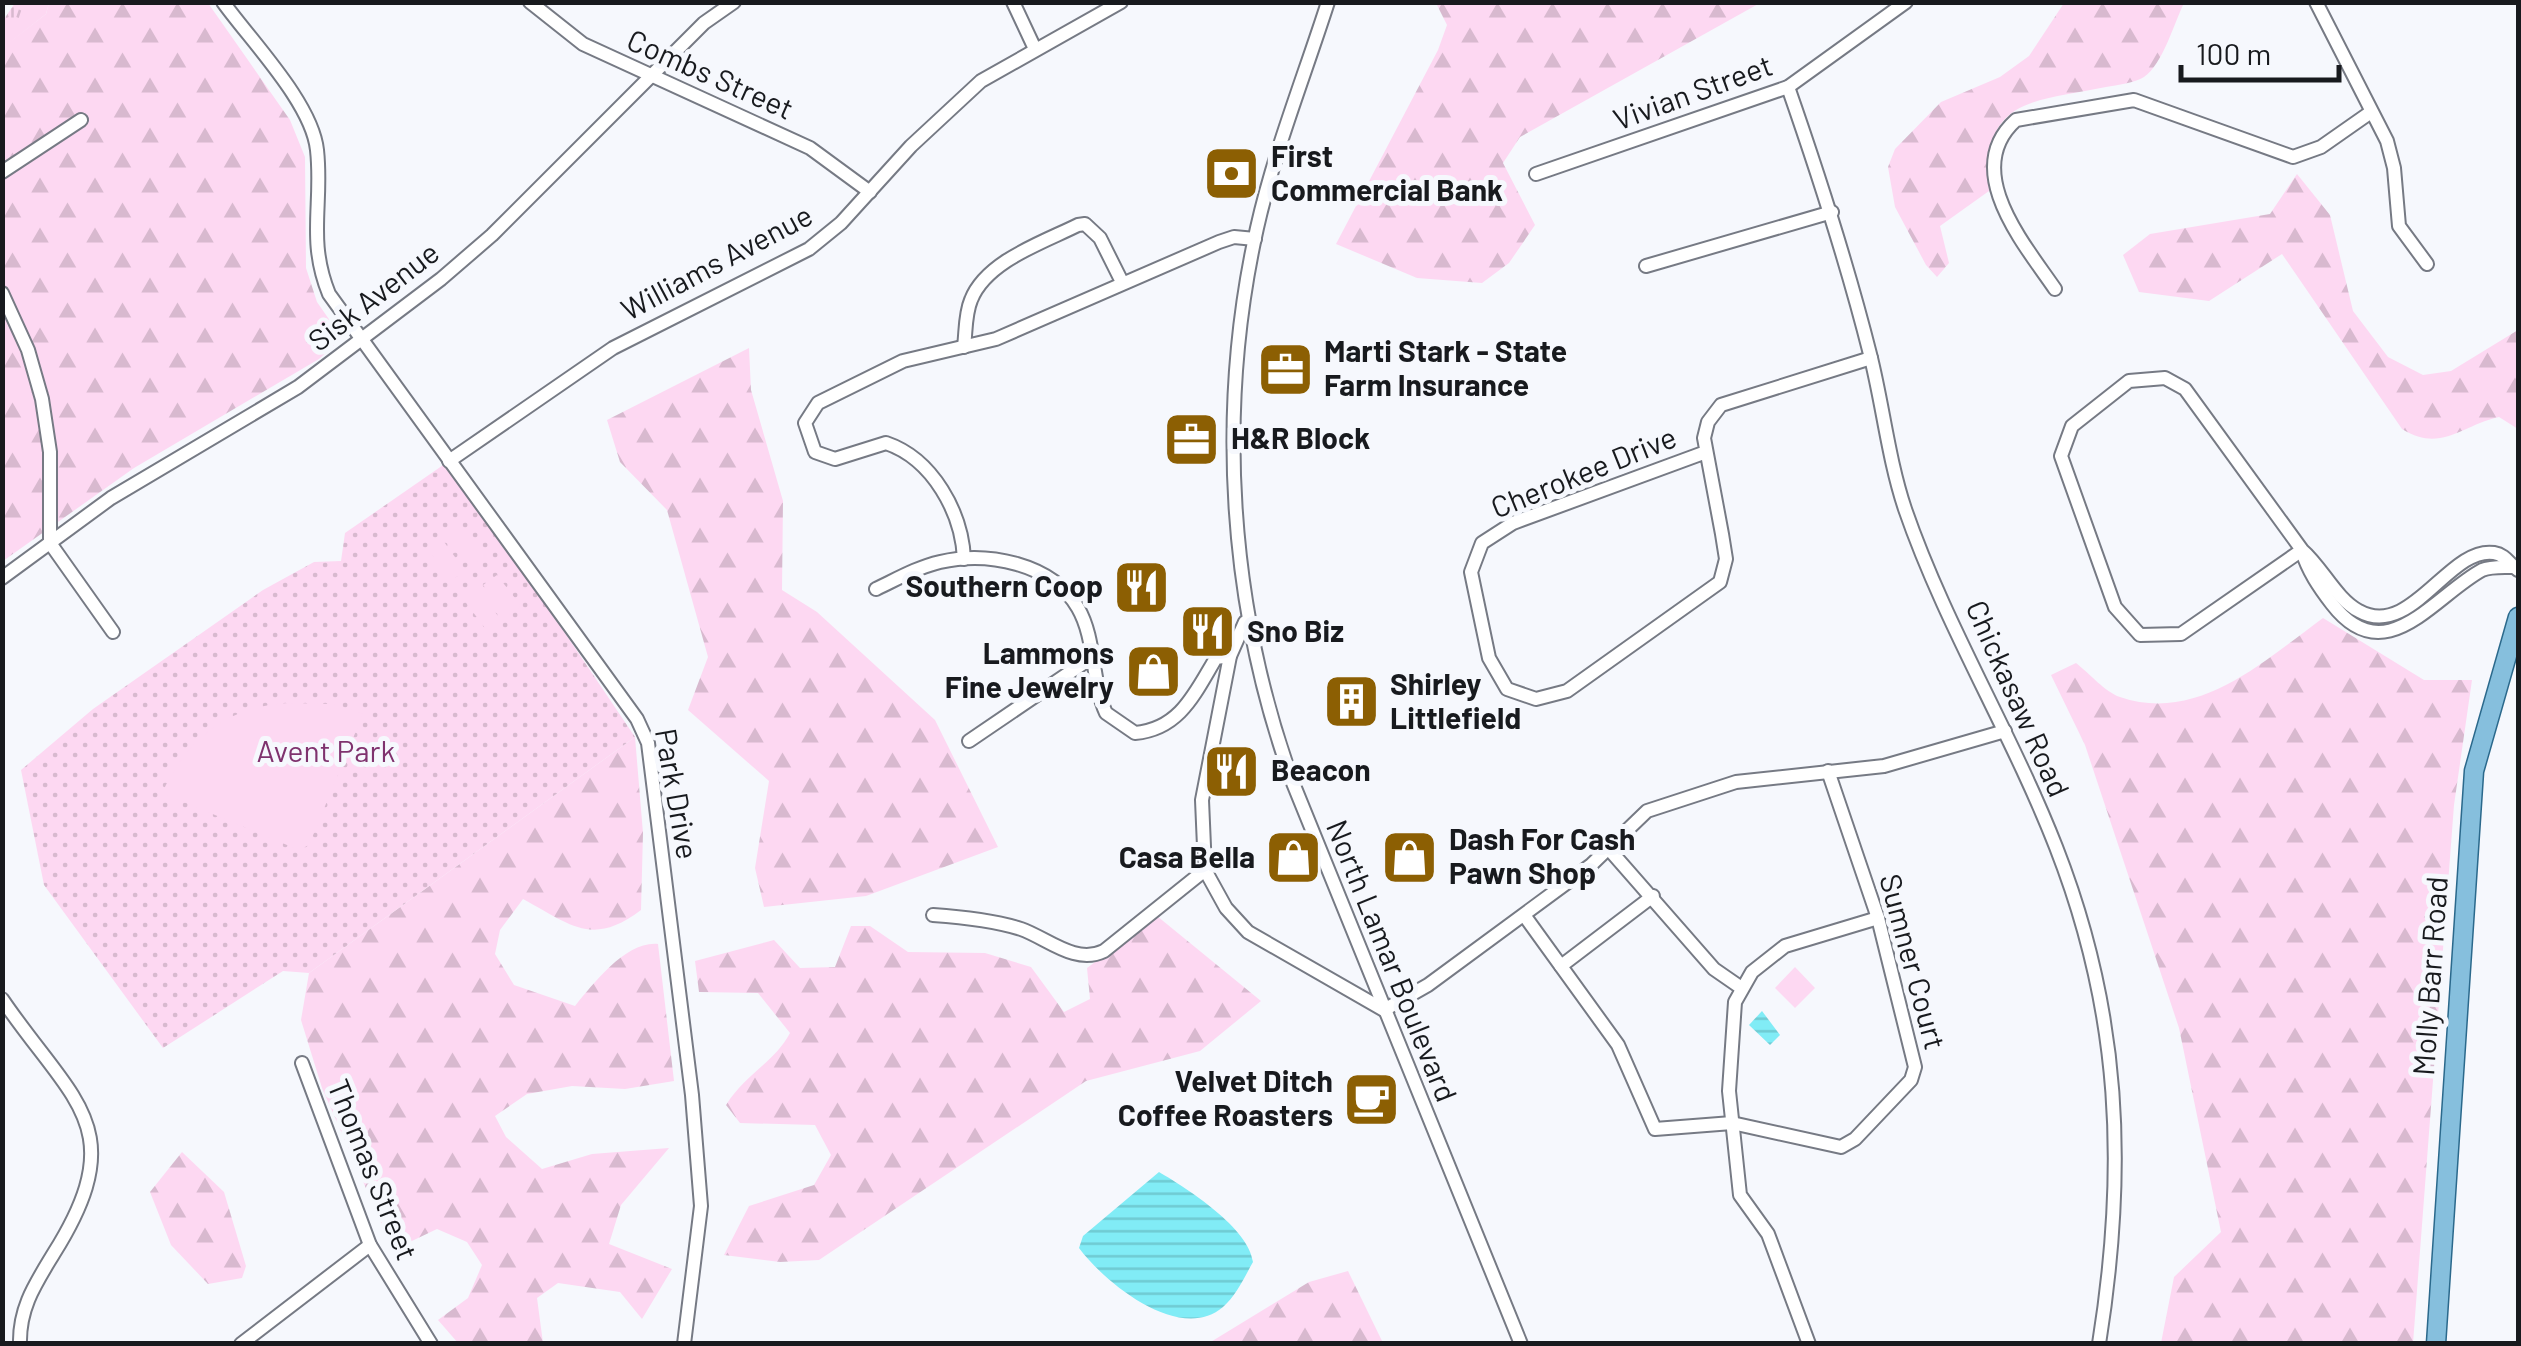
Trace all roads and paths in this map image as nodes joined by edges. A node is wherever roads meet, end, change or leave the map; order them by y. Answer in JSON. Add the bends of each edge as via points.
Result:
{"nodes":[{"id":1,"x":223,"y":2,"type":"edge"},
{"id":2,"x":530,"y":2,"type":"edge"},
{"id":3,"x":734,"y":2,"type":"edge"},
{"id":4,"x":1013,"y":2,"type":"edge"},
{"id":5,"x":1122,"y":2,"type":"edge"},
{"id":6,"x":1328,"y":2,"type":"edge"},
{"id":7,"x":1906,"y":2,"type":"edge"},
{"id":8,"x":2316,"y":2,"type":"edge"},
{"id":9,"x":1036,"y":49,"type":"junction"},
{"id":10,"x":650,"y":75,"type":"junction"},
{"id":11,"x":1788,"y":87,"type":"junction"},
{"id":12,"x":2370,"y":112,"type":"junction"},
{"id":13,"x":80,"y":120,"type":"dead end"},
{"id":14,"x":2,"y":172,"type":"edge"},
{"id":15,"x":1536,"y":174,"type":"dead end"},
{"id":16,"x":870,"y":192,"type":"junction"},
{"id":17,"x":1832,"y":212,"type":"junction"},
{"id":18,"x":1255,"y":238,"type":"junction"},
{"id":19,"x":2427,"y":264,"type":"dead end"},
{"id":20,"x":1646,"y":266,"type":"dead end"},
{"id":21,"x":1122,"y":282,"type":"junction"},
{"id":22,"x":2055,"y":290,"type":"dead end"},
{"id":23,"x":2,"y":293,"type":"edge"},
{"id":24,"x":360,"y":341,"type":"junction"},
{"id":25,"x":964,"y":346,"type":"junction"},
{"id":26,"x":1871,"y":358,"type":"junction"},
{"id":27,"x":1706,"y":452,"type":"junction"},
{"id":28,"x":449,"y":461,"type":"junction"},
{"id":29,"x":50,"y":543,"type":"junction"},
{"id":30,"x":2302,"y":550,"type":"junction"},
{"id":31,"x":964,"y":559,"type":"junction"},
{"id":32,"x":2516,"y":568,"type":"edge"},
{"id":33,"x":2,"y":578,"type":"edge"},
{"id":34,"x":876,"y":588,"type":"dead end"},
{"id":35,"x":2518,"y":618,"type":"edge"},
{"id":36,"x":1246,"y":620,"type":"junction"},
{"id":37,"x":113,"y":632,"type":"dead end"},
{"id":38,"x":1230,"y":656,"type":"junction"},
{"id":39,"x":1092,"y":658,"type":"junction"},
{"id":40,"x":2004,"y":731,"type":"junction"},
{"id":41,"x":968,"y":741,"type":"dead end"},
{"id":42,"x":1828,"y":771,"type":"junction"},
{"id":43,"x":1608,"y":848,"type":"junction"},
{"id":44,"x":1205,"y":870,"type":"junction"},
{"id":45,"x":1653,"y":896,"type":"junction"},
{"id":46,"x":933,"y":915,"type":"dead end"},
{"id":47,"x":1524,"y":915,"type":"junction"},
{"id":48,"x":1878,"y":918,"type":"junction"},
{"id":49,"x":1561,"y":966,"type":"junction"},
{"id":50,"x":1740,"y":986,"type":"junction"},
{"id":51,"x":2,"y":999,"type":"edge"},
{"id":52,"x":1384,"y":1010,"type":"junction"},
{"id":53,"x":302,"y":1063,"type":"dead end"},
{"id":54,"x":1732,"y":1124,"type":"junction"},
{"id":55,"x":370,"y":1245,"type":"junction"},
{"id":56,"x":20,"y":1344,"type":"edge"},
{"id":57,"x":241,"y":1344,"type":"edge"},
{"id":58,"x":431,"y":1344,"type":"edge"},
{"id":59,"x":684,"y":1344,"type":"edge"},
{"id":60,"x":1521,"y":1344,"type":"edge"},
{"id":61,"x":1809,"y":1344,"type":"edge"},
{"id":62,"x":2099,"y":1344,"type":"edge"},
{"id":63,"x":2436,"y":1344,"type":"edge"}],
"edges":[{"from":1,"to":24,"type":"street","name":"Park Drive","via":[[299,105],[316,144],[318,268]]},
{"from":2,"to":10,"type":"street","name":"Combs Street","via":[[583,44]]},
{"from":3,"to":10,"type":"street","name":"Sisk Avenue"},
{"from":4,"to":9,"type":"street"},
{"from":5,"to":9,"type":"street","name":"Williams Avenue"},
{"from":6,"to":18,"type":"street","name":"North Lamar Boulevard"},
{"from":7,"to":11,"type":"street","name":"Vivian Street"},
{"from":8,"to":12,"type":"street"},
{"from":9,"to":16,"type":"street","name":"Williams Avenue","via":[[949,108]]},
{"from":10,"to":16,"type":"street","name":"Combs Street","via":[[810,148]]},
{"from":10,"to":24,"type":"street","name":"Sisk Avenue","via":[[492,235]]},
{"from":11,"to":15,"type":"street","name":"Vivian Street"},
{"from":11,"to":17,"type":"street","name":"Chickasaw Road"},
{"from":12,"to":19,"type":"street","via":[[2394,168],[2399,226]]},
{"from":12,"to":22,"type":"street","via":[[2321,148],[2293,157],[2134,100],[2016,120],[2000,141],[1999,203]]},
{"from":13,"to":14,"type":"street"},
{"from":16,"to":28,"type":"street","name":"Williams Avenue","via":[[809,249],[613,348]]},
{"from":17,"to":20,"type":"street"},
{"from":17,"to":26,"type":"street","name":"Chickasaw Road"},
{"from":18,"to":21,"type":"street","via":[[1234,237]]},
{"from":18,"to":36,"type":"street","name":"North Lamar Boulevard","via":[[1237,398]]},
{"from":21,"to":25,"type":"street","via":[[1038,322]]},
{"from":21,"to":25,"type":"street","via":[[1100,238],[1078,225],[1006,262],[985,281],[972,297]]},
{"from":23,"to":29,"type":"street","via":[[42,398],[50,452]]},
{"from":24,"to":28,"type":"street","name":"Park Drive"},
{"from":24,"to":29,"type":"street","name":"Sisk Avenue"},
{"from":25,"to":31,"type":"street","via":[[903,361],[844,388],[818,403],[806,423],[810,444],[827,457],[878,443],[906,453],[954,506]]},
{"from":26,"to":27,"type":"street","name":"Cherokee Drive","via":[[1721,404],[1708,422]]},
{"from":26,"to":40,"type":"street","name":"Chickasaw Road","via":[[1906,509]]},
{"from":27,"to":27,"type":"street","name":"Cherokee Drive","via":[[1514,523],[1482,544],[1471,572],[1489,658],[1507,689],[1536,700],[1567,691],[1720,582],[1726,559]]},
{"from":28,"to":59,"type":"street","name":"Park Drive","via":[[638,719],[648,744],[701,1206]]},
{"from":29,"to":33,"type":"street","name":"Sisk Avenue"},
{"from":29,"to":37,"type":"street"},
{"from":30,"to":30,"type":"street","via":[[2176,382],[2130,381],[2072,426],[2064,440],[2064,472],[2114,608],[2140,635],[2181,634]]},
{"from":30,"to":32,"type":"street","via":[[2369,616],[2400,611],[2476,555],[2492,552]]},
{"from":31,"to":34,"type":"street","via":[[920,568]]},
{"from":31,"to":39,"type":"street","via":[[1028,568],[1056,584],[1078,609]]},
{"from":35,"to":63,"type":"main road","name":"Molly Barr Road","via":[[2474,771]]},
{"from":36,"to":38,"type":"street"},
{"from":36,"to":52,"type":"street","name":"North Lamar Boulevard","via":[[1265,706]]},
{"from":38,"to":39,"type":"street","via":[[1216,658],[1182,712],[1160,728],[1134,733],[1106,713]]},
{"from":38,"to":44,"type":"street","via":[[1202,800]]},
{"from":39,"to":41,"type":"street"},
{"from":40,"to":42,"type":"street","via":[[1934,755]]},
{"from":40,"to":62,"type":"street","name":"Chickasaw Road","via":[[2056,846],[2089,940],[2104,1010],[2114,1077],[2116,1213]]},
{"from":42,"to":43,"type":"street","via":[[1736,782],[1670,802],[1633,822]]},
{"from":42,"to":48,"type":"street","name":"Sumner Court"},
{"from":43,"to":45,"type":"street"},
{"from":43,"to":47,"type":"street"},
{"from":44,"to":46,"type":"street","via":[[1090,956],[1023,930]]},
{"from":44,"to":52,"type":"street","via":[[1248,932]]},
{"from":45,"to":49,"type":"street"},
{"from":45,"to":50,"type":"street","via":[[1714,969]]},
{"from":47,"to":49,"type":"street"},
{"from":47,"to":52,"type":"street"},
{"from":48,"to":50,"type":"street","via":[[1785,946]]},
{"from":48,"to":54,"type":"street","name":"Sumner Court","via":[[1915,1067],[1911,1080],[1854,1139],[1836,1148]]},
{"from":49,"to":54,"type":"street","via":[[1618,1045],[1655,1129]]},
{"from":50,"to":54,"type":"street","via":[[1732,1023]]},
{"from":51,"to":56,"type":"street","via":[[65,1084],[93,1136],[82,1209],[29,1293]]},
{"from":52,"to":60,"type":"street","name":"North Lamar Boulevard"},
{"from":53,"to":55,"type":"street","name":"Thomas Street"},
{"from":54,"to":61,"type":"street","via":[[1740,1195],[1768,1234]]},
{"from":55,"to":57,"type":"street"},
{"from":55,"to":58,"type":"street","name":"Thomas Street"}]}
